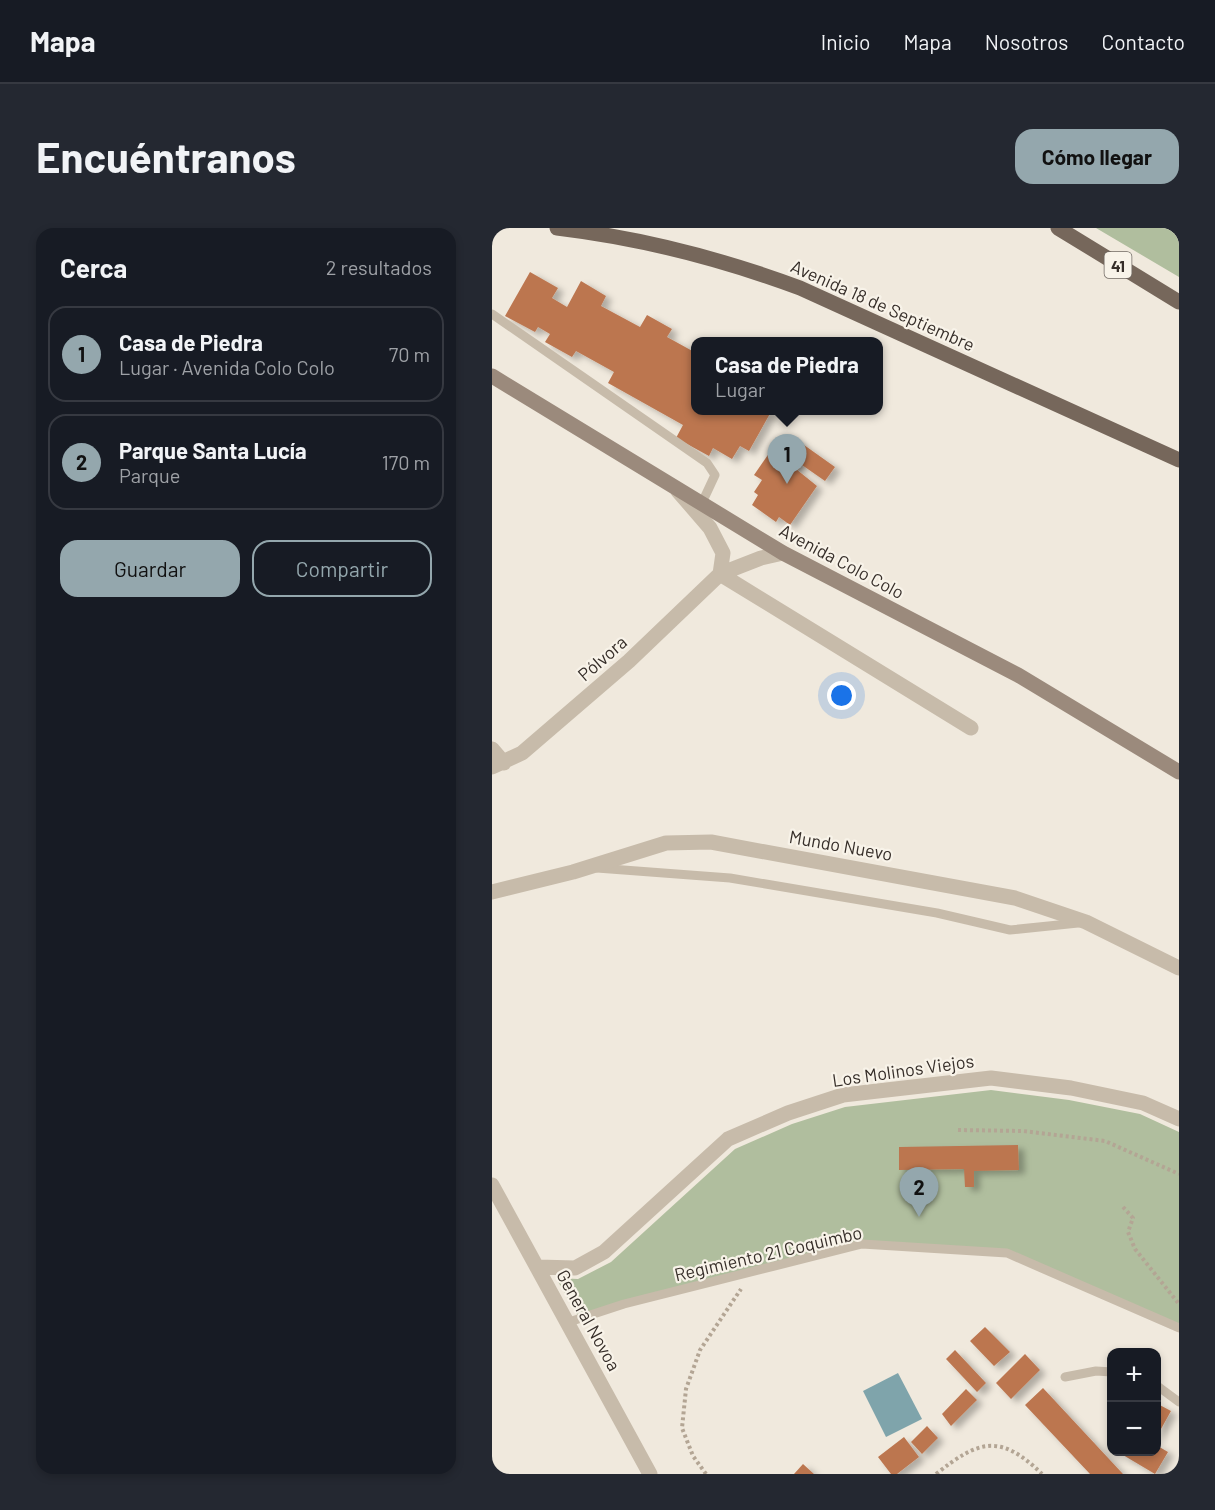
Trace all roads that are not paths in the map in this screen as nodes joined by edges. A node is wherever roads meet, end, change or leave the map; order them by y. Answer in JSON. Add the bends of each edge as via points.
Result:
{"nodes":[{"id":1,"x":557,"y":228,"type":"edge"},
{"id":2,"x":1058,"y":228,"type":"edge"},
{"id":3,"x":1179,"y":302,"type":"edge"},
{"id":4,"x":492,"y":314,"type":"edge"},
{"id":5,"x":492,"y":376,"type":"edge"},
{"id":6,"x":1179,"y":460,"type":"edge"},
{"id":7,"x":677,"y":491,"type":"junction"},
{"id":8,"x":701,"y":505,"type":"junction"},
{"id":9,"x":783,"y":553,"type":"junction"},
{"id":10,"x":720,"y":574,"type":"junction"},
{"id":11,"x":971,"y":728,"type":"dead end"},
{"id":12,"x":492,"y":749,"type":"edge"},
{"id":13,"x":498,"y":765,"type":"edge"},
{"id":14,"x":1179,"y":772,"type":"edge"},
{"id":15,"x":589,"y":867,"type":"junction"},
{"id":16,"x":492,"y":892,"type":"edge"},
{"id":17,"x":1086,"y":922,"type":"junction"},
{"id":18,"x":1179,"y":968,"type":"edge"},
{"id":19,"x":1179,"y":1119,"type":"edge"},
{"id":20,"x":492,"y":1185,"type":"edge"},
{"id":21,"x":538,"y":1267,"type":"junction"},
{"id":22,"x":568,"y":1322,"type":"junction"},
{"id":23,"x":1179,"y":1328,"type":"edge"},
{"id":24,"x":1107,"y":1372,"type":"edge"},
{"id":25,"x":1065,"y":1377,"type":"dead end"},
{"id":26,"x":1161,"y":1389,"type":"edge"},
{"id":27,"x":1179,"y":1402,"type":"edge"},
{"id":28,"x":651,"y":1474,"type":"edge"}],
"edges":[{"from":1,"to":6,"type":"main road","name":"Avenida 18 de Septiembre","via":[[672,248],[800,288]]},
{"from":2,"to":3,"type":"main road","number":"41"},
{"from":4,"to":8,"type":"lane","via":[[707,463],[715,475]]},
{"from":5,"to":7,"type":"street","name":"Avenida Colo Colo"},
{"from":7,"to":8,"type":"street","name":"Avenida Colo Colo"},
{"from":7,"to":10,"type":"street","via":[[723,553]]},
{"from":8,"to":9,"type":"street","name":"Avenida Colo Colo"},
{"from":9,"to":10,"type":"street","name":"Pólvora"},
{"from":9,"to":14,"type":"street","name":"Avenida Colo Colo","via":[[1018,675]]},
{"from":10,"to":11,"type":"street"},
{"from":10,"to":13,"type":"street","name":"Pólvora","via":[[629,661],[522,753]]},
{"from":12,"to":13,"type":"street"},
{"from":15,"to":16,"type":"street","name":"Mundo Nuevo"},
{"from":15,"to":17,"type":"lane","name":"Mundo Nuevo","via":[[730,878],[937,913],[1010,930]]},
{"from":15,"to":17,"type":"street","name":"Mundo Nuevo","via":[[666,843],[711,842],[1015,898]]},
{"from":17,"to":18,"type":"street","name":"Mundo Nuevo"},
{"from":19,"to":21,"type":"street","name":"Los Molinos Viejos","via":[[1143,1103],[1071,1088],[991,1078],[843,1095],[728,1139],[604,1252],[576,1268]]},
{"from":20,"to":21,"type":"street","name":"General Novoa"},
{"from":21,"to":22,"type":"street","name":"General Novoa"},
{"from":22,"to":23,"type":"lane","name":"Regimiento 21 Coquimbo","via":[[624,1304],[862,1244],[1007,1253]]},
{"from":22,"to":28,"type":"street","name":"General Novoa"},
{"from":24,"to":25,"type":"lane"},
{"from":26,"to":27,"type":"lane"}]}
